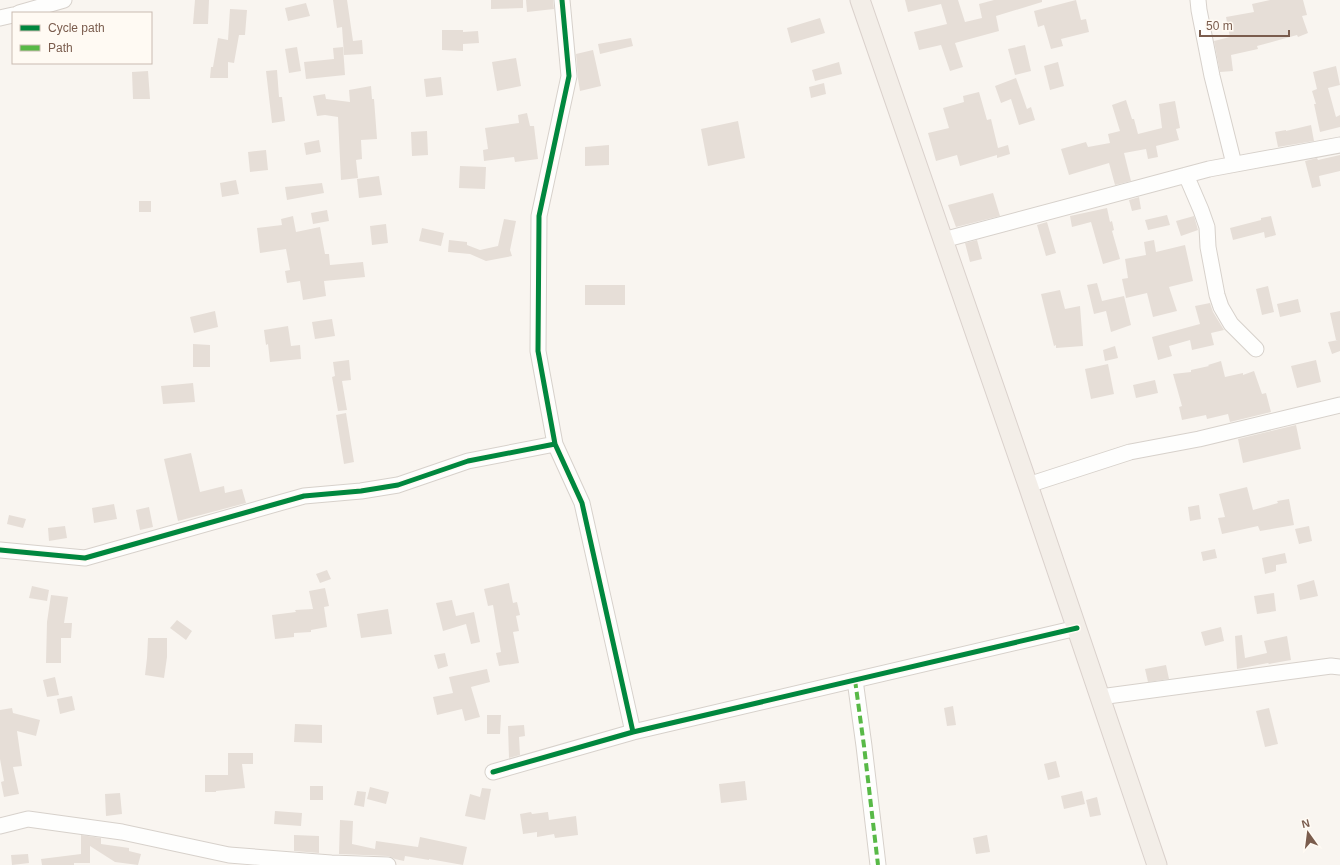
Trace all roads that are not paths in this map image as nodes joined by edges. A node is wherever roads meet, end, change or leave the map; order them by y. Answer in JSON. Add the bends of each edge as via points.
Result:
{"nodes":[{"id":1,"x":64,"y":0,"type":"edge"},
{"id":2,"x":562,"y":0,"type":"edge"},
{"id":3,"x":860,"y":0,"type":"edge"},
{"id":4,"x":1198,"y":0,"type":"edge"},
{"id":5,"x":22,"y":12,"type":"edge"},
{"id":6,"x":12,"y":15,"type":"edge"},
{"id":7,"x":0,"y":18,"type":"edge"},
{"id":8,"x":1340,"y":145,"type":"edge"},
{"id":9,"x":1234,"y":164,"type":"junction"},
{"id":10,"x":1186,"y":175,"type":"junction"},
{"id":11,"x":943,"y":240,"type":"junction"},
{"id":12,"x":1256,"y":349,"type":"dead end"},
{"id":13,"x":1340,"y":405,"type":"edge"},
{"id":14,"x":555,"y":444,"type":"junction"},
{"id":15,"x":1028,"y":485,"type":"junction"},
{"id":16,"x":0,"y":550,"type":"edge"},
{"id":17,"x":1078,"y":628,"type":"junction"},
{"id":18,"x":1340,"y":667,"type":"edge"},
{"id":19,"x":854,"y":680,"type":"junction"},
{"id":20,"x":1100,"y":697,"type":"junction"},
{"id":21,"x":633,"y":732,"type":"junction"},
{"id":22,"x":493,"y":772,"type":"dead end"},
{"id":23,"x":0,"y":826,"type":"edge"},
{"id":24,"x":330,"y":864,"type":"edge"},
{"id":25,"x":388,"y":865,"type":"edge"},
{"id":26,"x":878,"y":865,"type":"edge"},
{"id":27,"x":1157,"y":865,"type":"edge"}],
"edges":[{"from":1,"to":5,"type":"street"},
{"from":2,"to":14,"type":"street","via":[[569,76],[539,216],[538,351]]},
{"from":3,"to":11,"type":"main road"},
{"from":4,"to":9,"type":"street","via":[[1212,76]]},
{"from":6,"to":7,"type":"street"},
{"from":8,"to":9,"type":"street"},
{"from":9,"to":10,"type":"street"},
{"from":10,"to":11,"type":"street"},
{"from":10,"to":12,"type":"street","via":[[1206,227],[1221,307],[1231,324]]},
{"from":11,"to":15,"type":"main road"},
{"from":13,"to":15,"type":"street","via":[[1199,439],[1130,452]]},
{"from":14,"to":16,"type":"street","via":[[468,461],[398,485],[304,496],[85,558]]},
{"from":14,"to":21,"type":"street","via":[[582,503]]},
{"from":15,"to":17,"type":"main road"},
{"from":17,"to":19,"type":"street"},
{"from":17,"to":20,"type":"main road"},
{"from":18,"to":20,"type":"street"},
{"from":19,"to":21,"type":"street"},
{"from":19,"to":26,"type":"street"},
{"from":20,"to":27,"type":"main road"},
{"from":21,"to":22,"type":"street"},
{"from":23,"to":24,"type":"street","via":[[28,818],[122,832],[229,855]]},
{"from":24,"to":25,"type":"street"}]}
